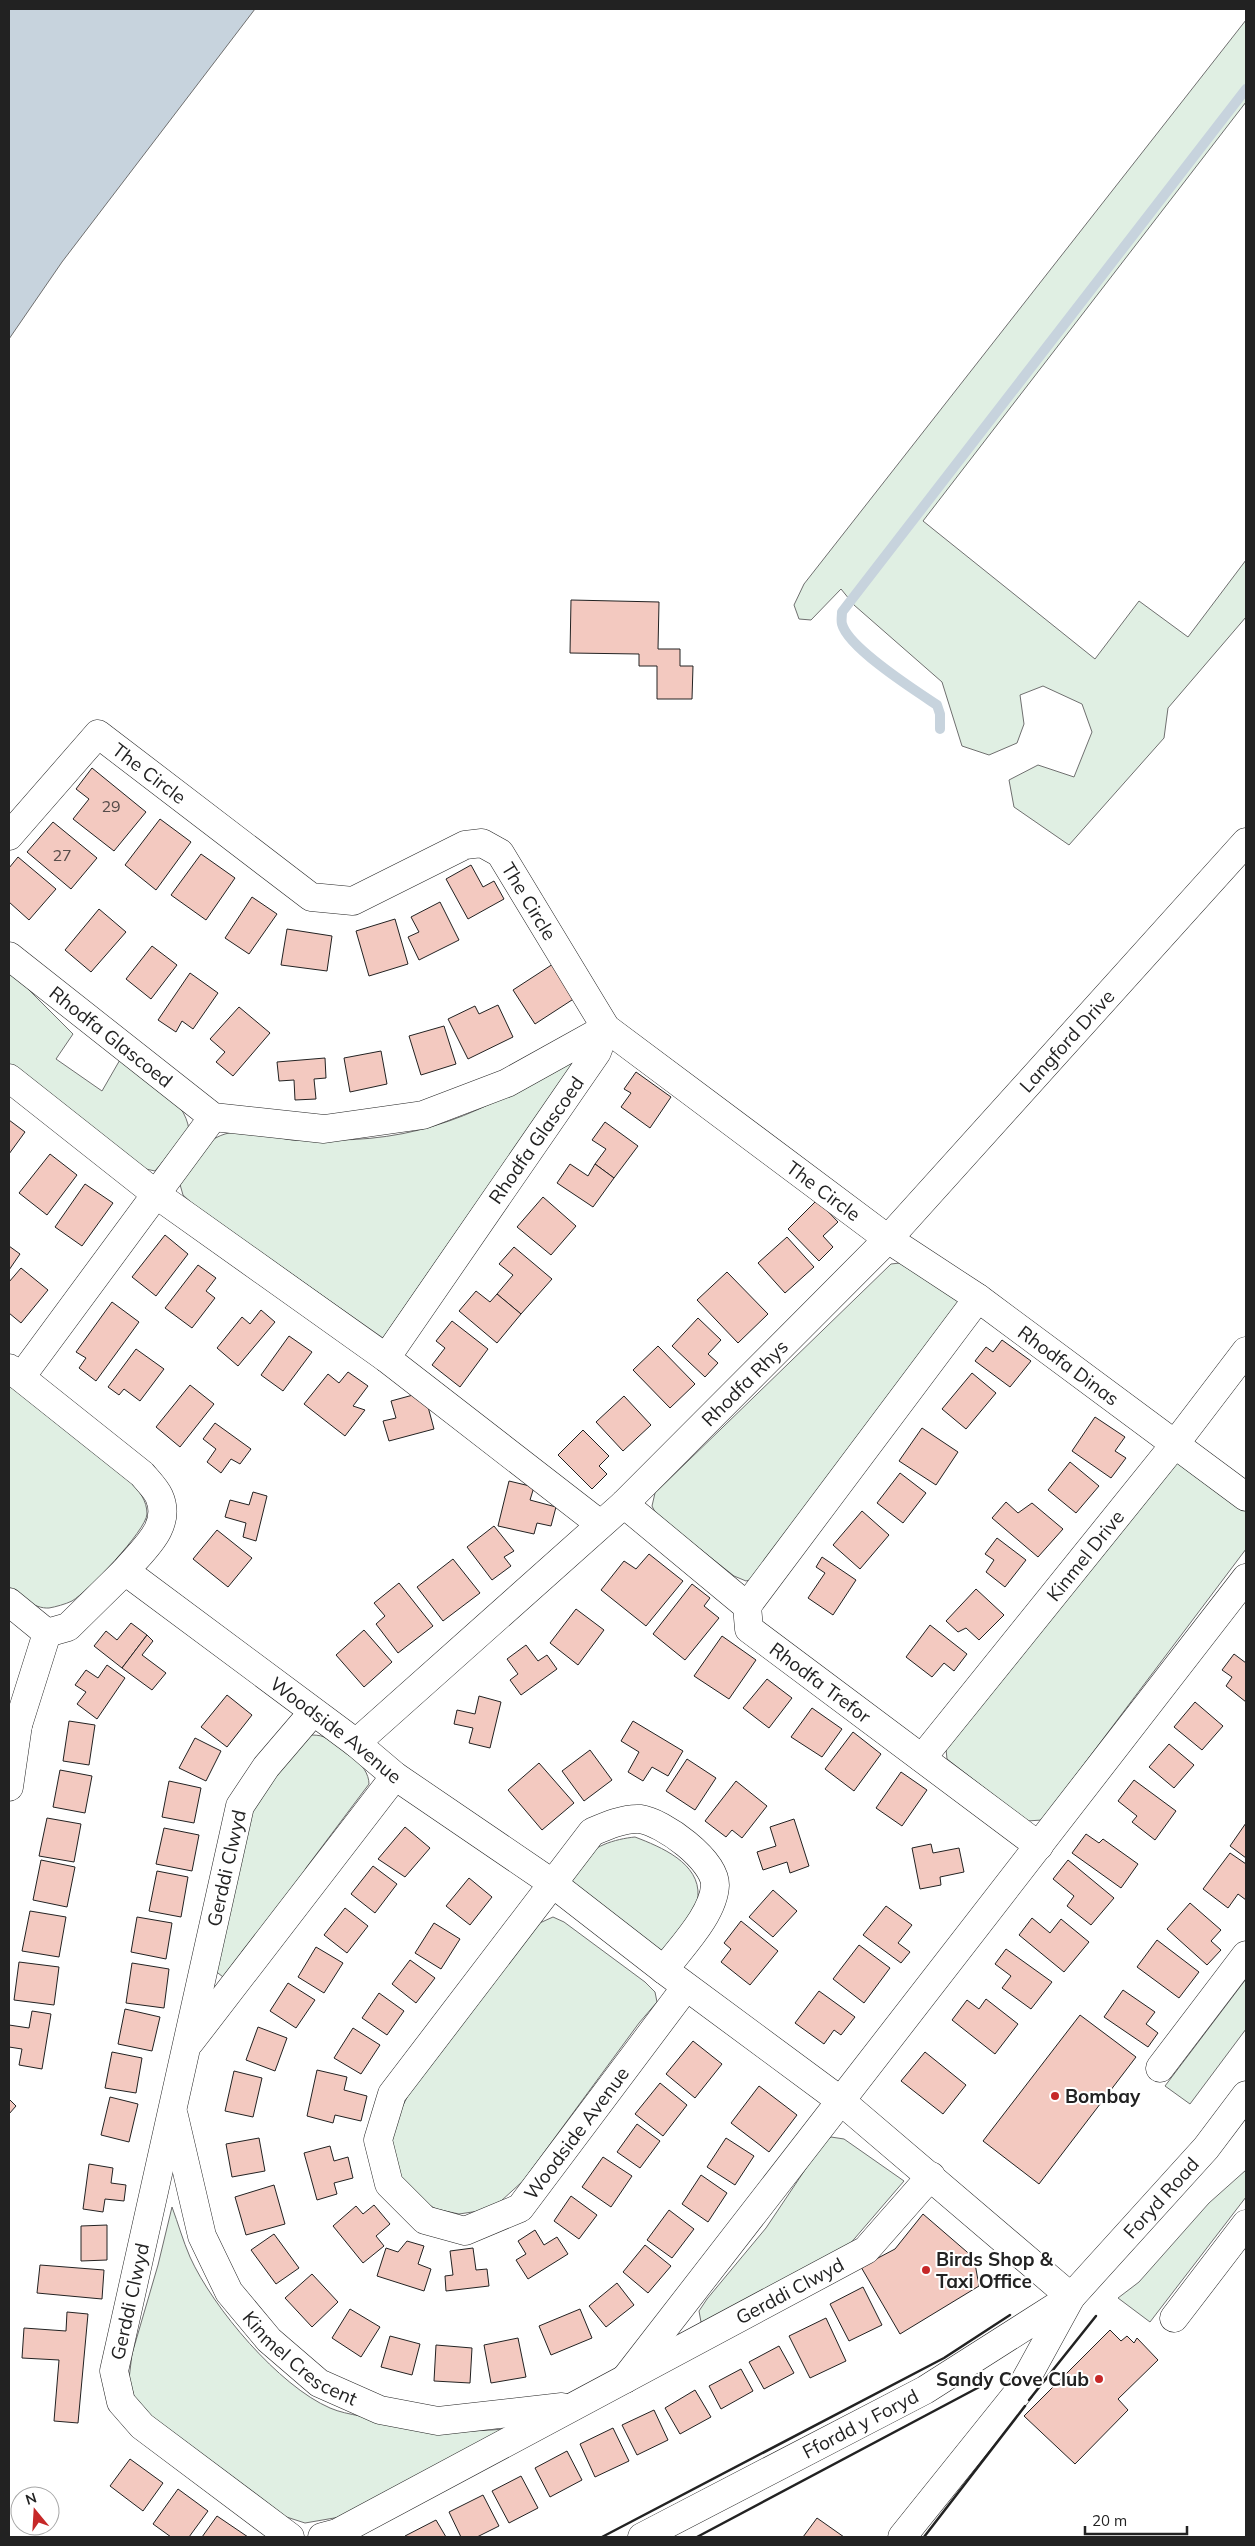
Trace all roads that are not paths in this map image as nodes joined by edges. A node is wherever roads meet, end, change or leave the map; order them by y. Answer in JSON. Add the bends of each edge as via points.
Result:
{"nodes":[{"id":1,"x":9,"y":836,"type":"edge"},
{"id":2,"x":1246,"y":842,"type":"edge"},
{"id":3,"x":9,"y":956,"type":"edge"},
{"id":4,"x":606,"y":1028,"type":"junction"},
{"id":5,"x":9,"y":1078,"type":"edge"},
{"id":6,"x":212,"y":1117,"type":"junction"},
{"id":7,"x":156,"y":1194,"type":"junction"},
{"id":8,"x":888,"y":1239,"type":"junction"},
{"id":9,"x":978,"y":1298,"type":"junction"},
{"id":10,"x":1246,"y":1352,"type":"edge"},
{"id":11,"x":386,"y":1358,"type":"junction"},
{"id":12,"x":15,"y":1373,"type":"edge"},
{"id":13,"x":1175,"y":1444,"type":"junction"},
{"id":14,"x":1246,"y":1497,"type":"edge"},
{"id":15,"x":624,"y":1504,"type":"junction"},
{"id":16,"x":600,"y":1524,"type":"junction"},
{"id":17,"x":125,"y":1571,"type":"junction"},
{"id":18,"x":1246,"y":1578,"type":"edge"},
{"id":19,"x":9,"y":1602,"type":"edge"},
{"id":20,"x":747,"y":1606,"type":"junction"},
{"id":21,"x":48,"y":1634,"type":"junction"},
{"id":22,"x":313,"y":1712,"type":"junction"},
{"id":23,"x":13,"y":1730,"type":"edge"},
{"id":24,"x":356,"y":1743,"type":"junction"},
{"id":25,"x":922,"y":1758,"type":"junction"},
{"id":26,"x":396,"y":1776,"type":"junction"},
{"id":27,"x":9,"y":1787,"type":"edge"},
{"id":28,"x":1039,"y":1846,"type":"junction"},
{"id":29,"x":552,"y":1883,"type":"junction"},
{"id":30,"x":1246,"y":1956,"type":"edge"},
{"id":31,"x":664,"y":1970,"type":"junction"},
{"id":32,"x":686,"y":1987,"type":"junction"},
{"id":33,"x":186,"y":2048,"type":"junction"},
{"id":34,"x":1160,"y":2068,"type":"dead end"},
{"id":35,"x":1246,"y":2095,"type":"edge"},
{"id":36,"x":841,"y":2101,"type":"junction"},
{"id":37,"x":173,"y":2107,"type":"junction"},
{"id":38,"x":931,"y":2176,"type":"junction"},
{"id":39,"x":1246,"y":2224,"type":"edge"},
{"id":40,"x":1071,"y":2297,"type":"junction"},
{"id":41,"x":1174,"y":2318,"type":"dead end"},
{"id":42,"x":625,"y":2379,"type":"junction"},
{"id":43,"x":576,"y":2406,"type":"junction"},
{"id":44,"x":290,"y":2537,"type":"edge"},
{"id":45,"x":322,"y":2537,"type":"edge"},
{"id":46,"x":642,"y":2537,"type":"edge"},
{"id":47,"x":902,"y":2537,"type":"edge"}],
"edges":[{"from":1,"to":4,"type":"street","name":"The Circle","via":[[98,734],[311,897],[353,901],[465,845],[482,843],[500,853]]},
{"from":2,"to":8,"type":"street","name":"Langford Drive"},
{"from":3,"to":6,"type":"street","name":"Rhodfa Glascoed"},
{"from":4,"to":6,"type":"street","name":"Rhodfa Glascoed","via":[[507,1083],[423,1114],[324,1129]]},
{"from":4,"to":8,"type":"street","name":"The Circle"},
{"from":4,"to":11,"type":"street","name":"Rhodfa Glascoed","via":[[597,1052]]},
{"from":5,"to":7,"type":"street"},
{"from":6,"to":7,"type":"street"},
{"from":7,"to":11,"type":"street"},
{"from":7,"to":12,"type":"street"},
{"from":8,"to":9,"type":"street","name":"Rhodfa Dinas"},
{"from":8,"to":15,"type":"street","name":"Rhodfa Rhys"},
{"from":9,"to":13,"type":"street","name":"Rhodfa Dinas"},
{"from":9,"to":20,"type":"street"},
{"from":10,"to":13,"type":"street","name":"Kinmel Drive"},
{"from":11,"to":16,"type":"street"},
{"from":12,"to":17,"type":"street","via":[[142,1474],[160,1496],[163,1512],[160,1530]]},
{"from":13,"to":14,"type":"street","name":"Rhodfa Dinas"},
{"from":13,"to":25,"type":"street","name":"Kinmel Drive"},
{"from":15,"to":16,"type":"street","name":"Rhodfa Rhys"},
{"from":15,"to":20,"type":"street"},
{"from":16,"to":24,"type":"street","name":"Rhodfa Rhys"},
{"from":17,"to":21,"type":"street","via":[[68,1627]]},
{"from":17,"to":22,"type":"street","name":"Woodside Avenue"},
{"from":18,"to":28,"type":"street"},
{"from":19,"to":21,"type":"street"},
{"from":20,"to":25,"type":"street","name":"Rhodfa Trefor","via":[[749,1629]]},
{"from":21,"to":23,"type":"street"},
{"from":22,"to":24,"type":"street","name":"Woodside Avenue"},
{"from":22,"to":33,"type":"street","name":"Gerddi Clwyd","via":[[266,1767],[240,1806]]},
{"from":23,"to":27,"type":"street"},
{"from":24,"to":26,"type":"street","name":"Woodside Avenue"},
{"from":25,"to":28,"type":"street","name":"Rhodfa Trefor"},
{"from":26,"to":29,"type":"street","name":"Woodside Avenue"},
{"from":26,"to":33,"type":"street","name":"Gerddi Clwyd"},
{"from":28,"to":36,"type":"street"},
{"from":29,"to":31,"type":"street","name":"Woodside Avenue"},
{"from":29,"to":31,"type":"street","name":"Woodside Avenue","via":[[592,1832],[610,1824],[640,1819],[681,1839],[710,1870],[715,1884],[710,1908]]},
{"from":29,"to":32,"type":"street","name":"Woodside Avenue","via":[[392,2094],[378,2140],[389,2184],[425,2220],[465,2231],[520,2208]]},
{"from":30,"to":34,"type":"street"},
{"from":31,"to":32,"type":"street","name":"Woodside Avenue"},
{"from":32,"to":36,"type":"street","name":"Woodside Avenue"},
{"from":33,"to":37,"type":"street","name":"Gerddi Clwyd"},
{"from":35,"to":40,"type":"street","name":"Foryd Road","via":[[1206,2148]]},
{"from":36,"to":38,"type":"street","name":"Woodside Avenue"},
{"from":36,"to":42,"type":"street","name":"Gerddi Clwyd"},
{"from":37,"to":43,"type":"street","name":"Kinmel Crescent","via":[[202,2236],[229,2292],[269,2340],[319,2383],[380,2410],[438,2421]]},
{"from":37,"to":44,"type":"street","name":"Gerddi Clwyd","via":[[114,2371],[121,2402],[142,2426]]},
{"from":38,"to":40,"type":"street","name":"Woodside Avenue"},
{"from":38,"to":42,"type":"street","name":"Gerddi Clwyd","via":[[866,2250]]},
{"from":39,"to":41,"type":"street"},
{"from":40,"to":46,"type":"street","name":"Ffordd y Foryd","via":[[925,2390]]},
{"from":40,"to":47,"type":"street","via":[[1020,2390]]},
{"from":42,"to":43,"type":"street","name":"Gerddi Clwyd"},
{"from":43,"to":45,"type":"street","name":"Gerddi Clwyd","via":[[337,2533]]}]}
